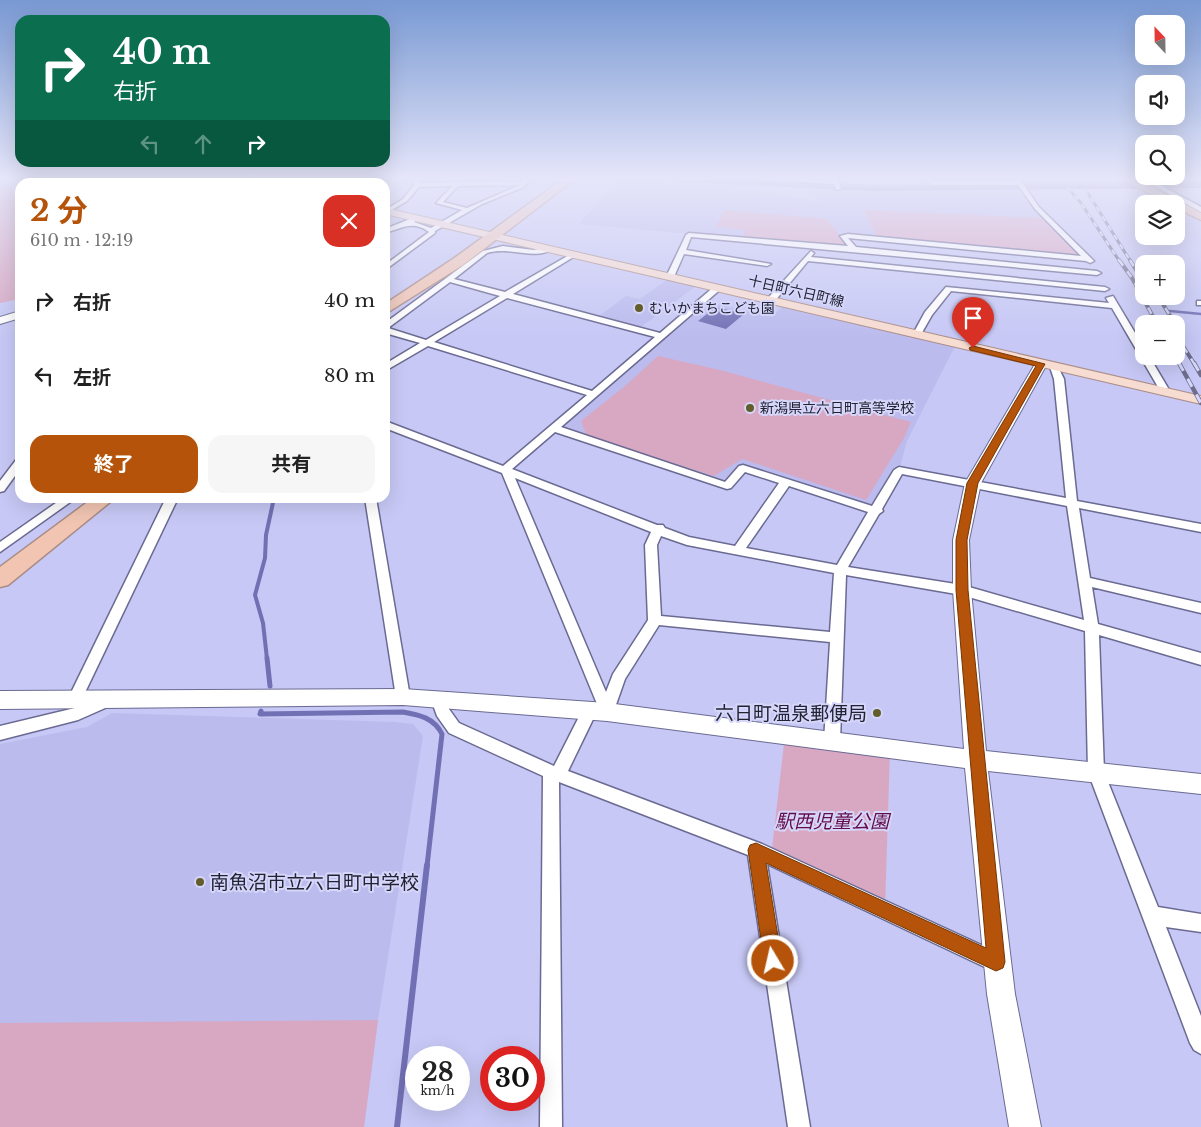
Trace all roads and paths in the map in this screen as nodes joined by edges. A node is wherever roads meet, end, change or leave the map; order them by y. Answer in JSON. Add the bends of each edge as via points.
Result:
{"nodes":[{"id":1,"x":432,"y":232,"type":"edge"},
{"id":2,"x":475,"y":232,"type":"edge"},
{"id":3,"x":499,"y":232,"type":"edge"},
{"id":4,"x":1061,"y":232,"type":"edge"},
{"id":5,"x":493,"y":236,"type":"junction"},
{"id":6,"x":936,"y":245,"type":"junction"},
{"id":7,"x":816,"y":247,"type":"junction"},
{"id":8,"x":549,"y":249,"type":"junction"},
{"id":9,"x":854,"y":249,"type":"junction"},
{"id":10,"x":681,"y":251,"type":"junction"},
{"id":11,"x":573,"y":254,"type":"junction"},
{"id":12,"x":938,"y":258,"type":"junction"},
{"id":13,"x":806,"y":259,"type":"junction"},
{"id":14,"x":1089,"y":259,"type":"junction"},
{"id":15,"x":973,"y":261,"type":"junction"},
{"id":16,"x":390,"y":263,"type":"edge"},
{"id":17,"x":767,"y":264,"type":"dead end"},
{"id":18,"x":1097,"y":273,"type":"junction"},
{"id":19,"x":977,"y":276,"type":"junction"},
{"id":20,"x":670,"y":277,"type":"junction"},
{"id":21,"x":990,"y":277,"type":"junction"},
{"id":22,"x":450,"y":280,"type":"junction"},
{"id":23,"x":718,"y":288,"type":"junction"},
{"id":24,"x":1105,"y":289,"type":"junction"},
{"id":25,"x":994,"y":293,"type":"junction"},
{"id":26,"x":506,"y":295,"type":"junction"},
{"id":27,"x":771,"y":300,"type":"junction"},
{"id":28,"x":1114,"y":306,"type":"junction"},
{"id":29,"x":390,"y":307,"type":"edge"},
{"id":30,"x":15,"y":316,"type":"edge"},
{"id":31,"x":0,"y":322,"type":"edge"},
{"id":32,"x":390,"y":324,"type":"edge"},
{"id":33,"x":390,"y":330,"type":"edge"},
{"id":34,"x":917,"y":334,"type":"junction"},
{"id":35,"x":660,"y":336,"type":"junction"},
{"id":36,"x":1135,"y":341,"type":"edge"},
{"id":37,"x":428,"y":343,"type":"junction"},
{"id":38,"x":390,"y":365,"type":"edge"},
{"id":39,"x":1149,"y":365,"type":"edge"},
{"id":40,"x":1048,"y":366,"type":"junction"},
{"id":41,"x":1159,"y":390,"type":"junction"},
{"id":42,"x":592,"y":394,"type":"junction"},
{"id":43,"x":1201,"y":400,"type":"edge"},
{"id":44,"x":390,"y":426,"type":"edge"},
{"id":45,"x":553,"y":428,"type":"junction"},
{"id":46,"x":15,"y":469,"type":"edge"},
{"id":47,"x":506,"y":470,"type":"junction"},
{"id":48,"x":786,"y":482,"type":"junction"},
{"id":49,"x":972,"y":483,"type":"junction"},
{"id":50,"x":0,"y":489,"type":"edge"},
{"id":51,"x":63,"y":503,"type":"edge"},
{"id":52,"x":99,"y":503,"type":"edge"},
{"id":53,"x":170,"y":503,"type":"edge"},
{"id":54,"x":371,"y":503,"type":"edge"},
{"id":55,"x":1072,"y":503,"type":"junction"},
{"id":56,"x":877,"y":511,"type":"junction"},
{"id":57,"x":659,"y":528,"type":"junction"},
{"id":58,"x":1201,"y":528,"type":"edge"},
{"id":59,"x":0,"y":548,"type":"edge"},
{"id":60,"x":738,"y":551,"type":"junction"},
{"id":61,"x":840,"y":570,"type":"junction"},
{"id":62,"x":0,"y":579,"type":"edge"},
{"id":63,"x":1084,"y":581,"type":"junction"},
{"id":64,"x":962,"y":590,"type":"junction"},
{"id":65,"x":1201,"y":608,"type":"edge"},
{"id":66,"x":655,"y":620,"type":"junction"},
{"id":67,"x":1092,"y":628,"type":"junction"},
{"id":68,"x":837,"y":638,"type":"junction"},
{"id":69,"x":1201,"y":659,"type":"edge"},
{"id":70,"x":403,"y":698,"type":"junction"},
{"id":71,"x":438,"y":699,"type":"junction"},
{"id":72,"x":0,"y":700,"type":"edge"},
{"id":73,"x":109,"y":700,"type":"junction"},
{"id":74,"x":74,"y":701,"type":"junction"},
{"id":75,"x":598,"y":712,"type":"junction"},
{"id":76,"x":0,"y":733,"type":"edge"},
{"id":77,"x":832,"y":741,"type":"junction"},
{"id":78,"x":976,"y":760,"type":"junction"},
{"id":79,"x":1096,"y":772,"type":"junction"},
{"id":80,"x":554,"y":773,"type":"junction"},
{"id":81,"x":1201,"y":784,"type":"edge"},
{"id":82,"x":756,"y":850,"type":"junction"},
{"id":83,"x":1153,"y":916,"type":"junction"},
{"id":84,"x":1201,"y":924,"type":"edge"},
{"id":85,"x":996,"y":962,"type":"junction"},
{"id":86,"x":1201,"y":1043,"type":"edge"},
{"id":87,"x":551,"y":1127,"type":"edge"},
{"id":88,"x":799,"y":1127,"type":"edge"},
{"id":89,"x":1025,"y":1127,"type":"edge"}],
"edges":[{"from":1,"to":16,"type":"street","via":[[431,236]]},
{"from":2,"to":5,"type":"main road","name":"十日町六日町線"},
{"from":3,"to":5,"type":"highway"},
{"from":4,"to":14,"type":"street"},
{"from":5,"to":8,"type":"main road","name":"十日町六日町線"},
{"from":5,"to":29,"type":"highway"},
{"from":6,"to":9,"type":"street","via":[[843,236]]},
{"from":6,"to":12,"type":"street"},
{"from":6,"to":14,"type":"street"},
{"from":7,"to":9,"type":"street"},
{"from":7,"to":10,"type":"street","via":[[689,235]]},
{"from":7,"to":13,"type":"street"},
{"from":8,"to":11,"type":"main road","name":"十日町六日町線"},
{"from":8,"to":22,"type":"street","via":[[535,253],[498,248],[485,252]]},
{"from":9,"to":12,"type":"street"},
{"from":10,"to":17,"type":"street"},
{"from":10,"to":20,"type":"street"},
{"from":11,"to":20,"type":"main road","name":"十日町六日町線"},
{"from":11,"to":26,"type":"street"},
{"from":12,"to":15,"type":"street"},
{"from":13,"to":19,"type":"street"},
{"from":13,"to":27,"type":"street"},
{"from":14,"to":18,"type":"street"},
{"from":15,"to":18,"type":"street"},
{"from":15,"to":19,"type":"street"},
{"from":18,"to":24,"type":"street"},
{"from":19,"to":21,"type":"street"},
{"from":20,"to":23,"type":"main road","name":"十日町六日町線"},
{"from":21,"to":24,"type":"street"},
{"from":21,"to":25,"type":"street"},
{"from":22,"to":26,"type":"street"},
{"from":22,"to":32,"type":"street"},
{"from":23,"to":27,"type":"main road","name":"十日町六日町線"},
{"from":23,"to":35,"type":"street"},
{"from":24,"to":28,"type":"street"},
{"from":25,"to":28,"type":"street"},
{"from":25,"to":34,"type":"street","via":[[949,289],[928,314]]},
{"from":26,"to":35,"type":"street"},
{"from":26,"to":37,"type":"street"},
{"from":27,"to":34,"type":"main road","name":"十日町六日町線"},
{"from":28,"to":36,"type":"street"},
{"from":30,"to":31,"type":"street"},
{"from":33,"to":37,"type":"street"},
{"from":34,"to":40,"type":"main road","name":"十日町六日町線"},
{"from":35,"to":42,"type":"street"},
{"from":37,"to":38,"type":"street"},
{"from":37,"to":42,"type":"street"},
{"from":39,"to":41,"type":"street","via":[[1163,388]]},
{"from":40,"to":41,"type":"main road","name":"十日町六日町線"},
{"from":40,"to":49,"type":"street"},
{"from":40,"to":55,"type":"street","via":[[1059,379]]},
{"from":41,"to":43,"type":"main road","name":"十日町六日町線"},
{"from":42,"to":45,"type":"street"},
{"from":44,"to":47,"type":"street"},
{"from":45,"to":47,"type":"street"},
{"from":45,"to":48,"type":"street","via":[[727,486],[743,468]]},
{"from":46,"to":50,"type":"street"},
{"from":47,"to":57,"type":"street"},
{"from":47,"to":75,"type":"street"},
{"from":48,"to":56,"type":"street"},
{"from":48,"to":60,"type":"street"},
{"from":49,"to":55,"type":"street"},
{"from":49,"to":56,"type":"street","via":[[899,470]]},
{"from":49,"to":64,"type":"street","via":[[961,540]]},
{"from":51,"to":59,"type":"street"},
{"from":52,"to":62,"type":"highway"},
{"from":53,"to":74,"type":"street"},
{"from":54,"to":70,"type":"street"},
{"from":55,"to":58,"type":"street"},
{"from":55,"to":63,"type":"street"},
{"from":56,"to":61,"type":"street"},
{"from":57,"to":60,"type":"street","via":[[687,541]]},
{"from":57,"to":66,"type":"street","via":[[652,546]]},
{"from":60,"to":61,"type":"street"},
{"from":61,"to":64,"type":"street"},
{"from":61,"to":68,"type":"street"},
{"from":63,"to":65,"type":"street"},
{"from":63,"to":67,"type":"street"},
{"from":64,"to":67,"type":"street"},
{"from":64,"to":78,"type":"street"},
{"from":66,"to":68,"type":"street"},
{"from":66,"to":75,"type":"street"},
{"from":67,"to":69,"type":"street"},
{"from":67,"to":79,"type":"street"},
{"from":68,"to":77,"type":"street"},
{"from":70,"to":71,"type":"street"},
{"from":70,"to":73,"type":"street"},
{"from":71,"to":75,"type":"street"},
{"from":71,"to":80,"type":"street","via":[[442,712],[454,728]]},
{"from":72,"to":74,"type":"street"},
{"from":73,"to":74,"type":"street"},
{"from":73,"to":76,"type":"street","via":[[78,714]]},
{"from":75,"to":77,"type":"street"},
{"from":75,"to":80,"type":"street"},
{"from":77,"to":78,"type":"street"},
{"from":78,"to":79,"type":"street"},
{"from":78,"to":85,"type":"street"},
{"from":79,"to":81,"type":"street"},
{"from":79,"to":83,"type":"street"},
{"from":80,"to":82,"type":"street"},
{"from":80,"to":87,"type":"street"},
{"from":82,"to":85,"type":"street"},
{"from":82,"to":88,"type":"street"},
{"from":83,"to":84,"type":"street"},
{"from":83,"to":86,"type":"street"},
{"from":85,"to":89,"type":"street"}]}
